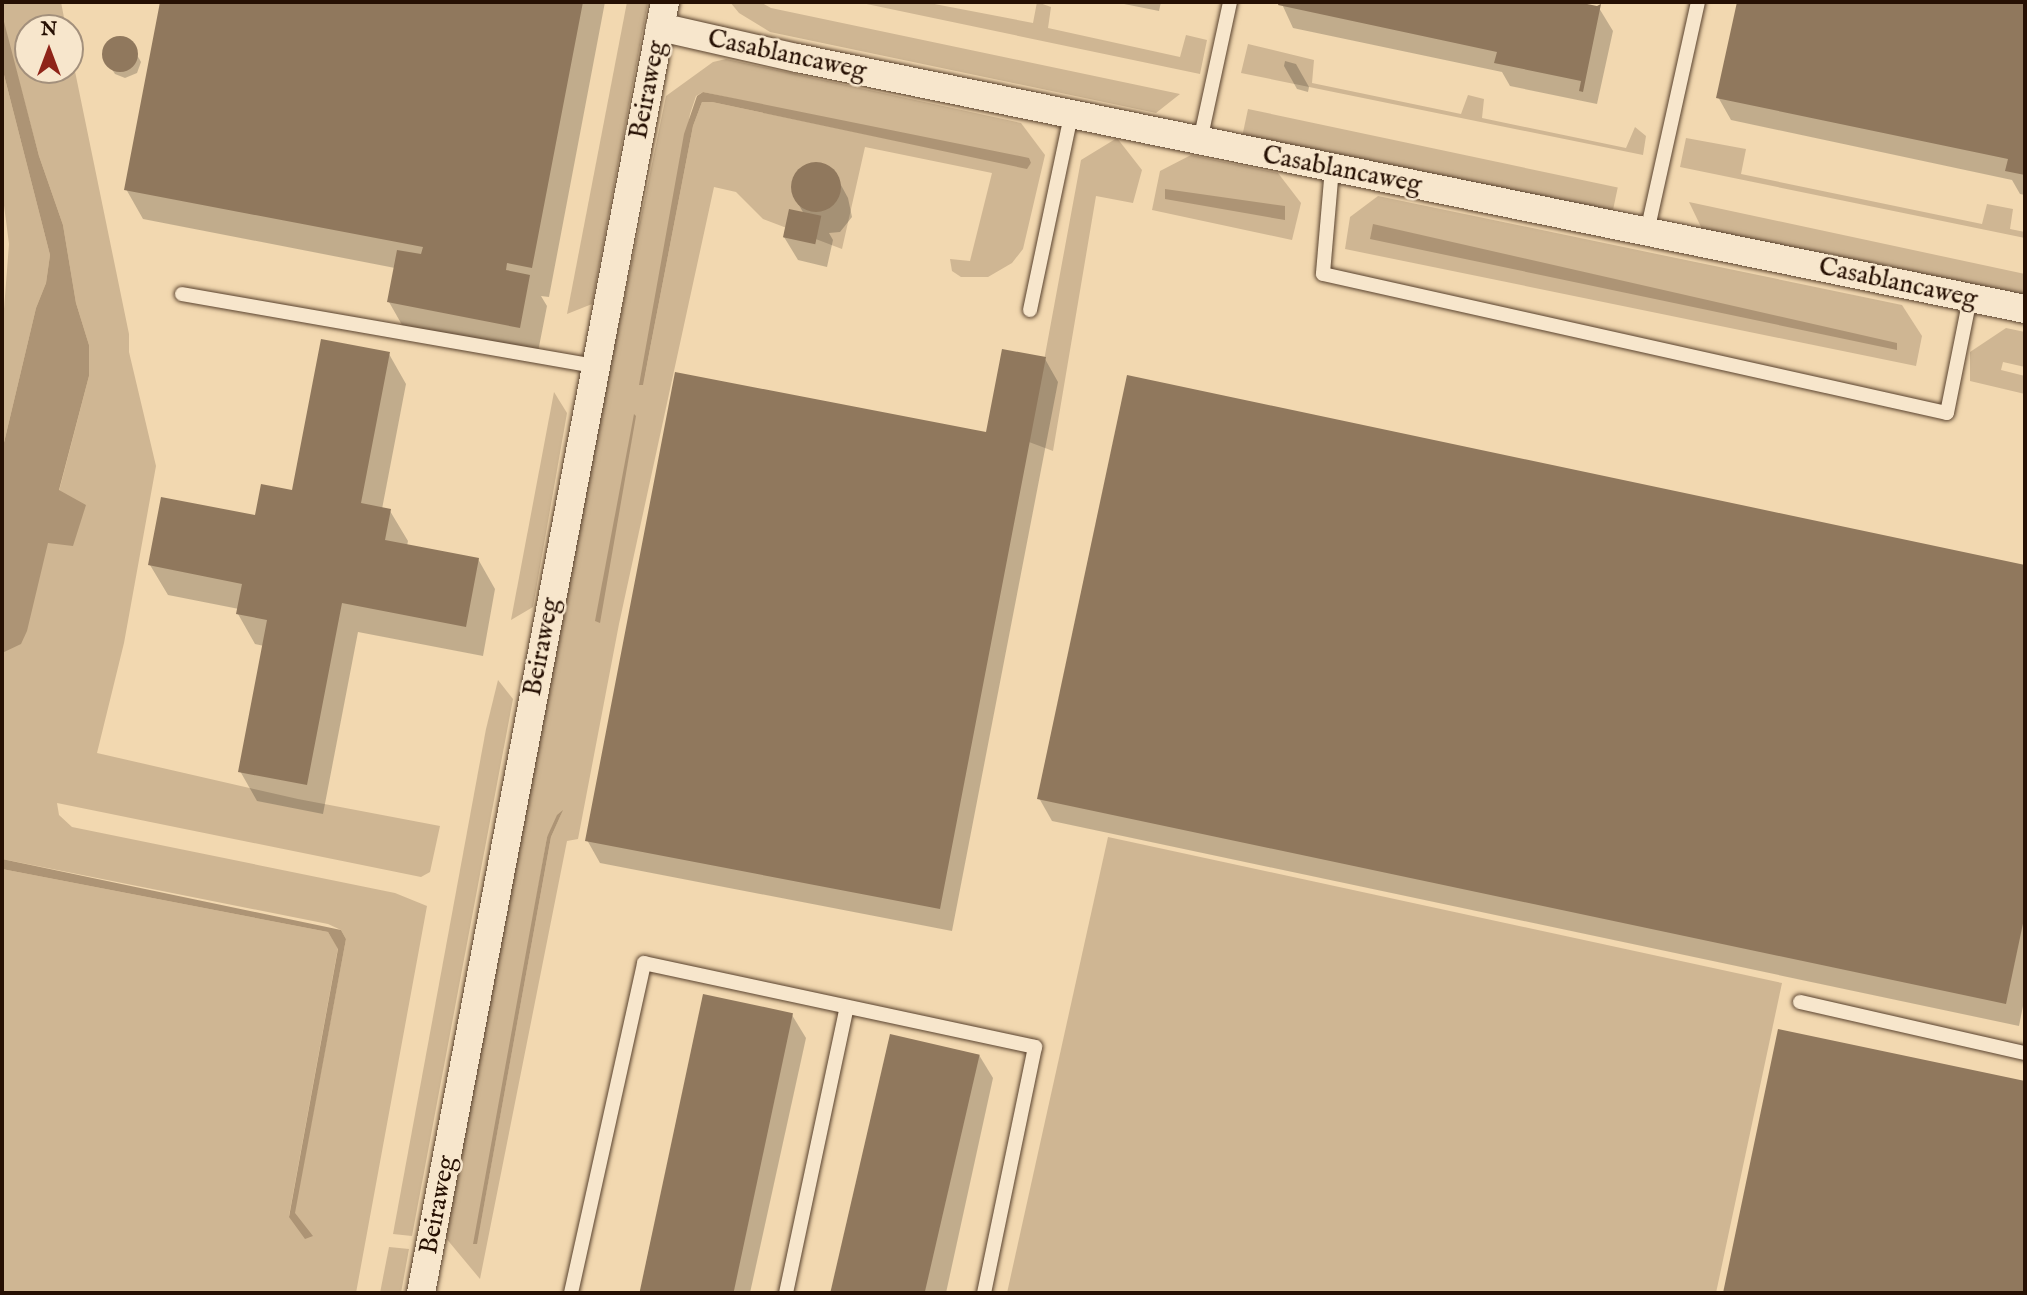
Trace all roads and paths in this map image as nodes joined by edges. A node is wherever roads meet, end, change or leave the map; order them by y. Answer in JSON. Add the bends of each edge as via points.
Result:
{"nodes":[{"id":1,"x":1230,"y":2,"type":"edge"},
{"id":2,"x":1698,"y":2,"type":"edge"},
{"id":3,"x":662,"y":14,"type":"edge"},
{"id":4,"x":1071,"y":115,"type":"junction"},
{"id":5,"x":1200,"y":141,"type":"junction"},
{"id":6,"x":1332,"y":168,"type":"junction"},
{"id":7,"x":1647,"y":232,"type":"junction"},
{"id":8,"x":182,"y":294,"type":"dead end"},
{"id":9,"x":1970,"y":298,"type":"junction"},
{"id":10,"x":2025,"y":309,"type":"edge"},
{"id":11,"x":1030,"y":310,"type":"dead end"},
{"id":12,"x":595,"y":366,"type":"junction"},
{"id":13,"x":1800,"y":1002,"type":"dead end"},
{"id":14,"x":847,"y":1007,"type":"junction"},
{"id":15,"x":2025,"y":1053,"type":"edge"},
{"id":16,"x":421,"y":1293,"type":"edge"},
{"id":17,"x":571,"y":1293,"type":"edge"},
{"id":18,"x":786,"y":1293,"type":"edge"},
{"id":19,"x":984,"y":1293,"type":"edge"}],
"edges":[{"from":1,"to":5,"type":"lane"},
{"from":2,"to":7,"type":"lane"},
{"from":3,"to":4,"type":"street","name":"Casablancaweg"},
{"from":3,"to":12,"type":"street","name":"Beiraweg"},
{"from":4,"to":5,"type":"street","name":"Casablancaweg"},
{"from":4,"to":11,"type":"lane"},
{"from":5,"to":6,"type":"street","name":"Casablancaweg"},
{"from":6,"to":7,"type":"street","name":"Casablancaweg"},
{"from":6,"to":9,"type":"lane","via":[[1322,274],[1947,413]]},
{"from":7,"to":9,"type":"street","name":"Casablancaweg"},
{"from":8,"to":12,"type":"lane"},
{"from":9,"to":10,"type":"street","name":"Casablancaweg"},
{"from":12,"to":16,"type":"street","name":"Beiraweg"},
{"from":13,"to":15,"type":"lane"},
{"from":14,"to":17,"type":"lane","via":[[644,963]]},
{"from":14,"to":18,"type":"lane"},
{"from":14,"to":19,"type":"lane","via":[[1035,1047]]}]}
